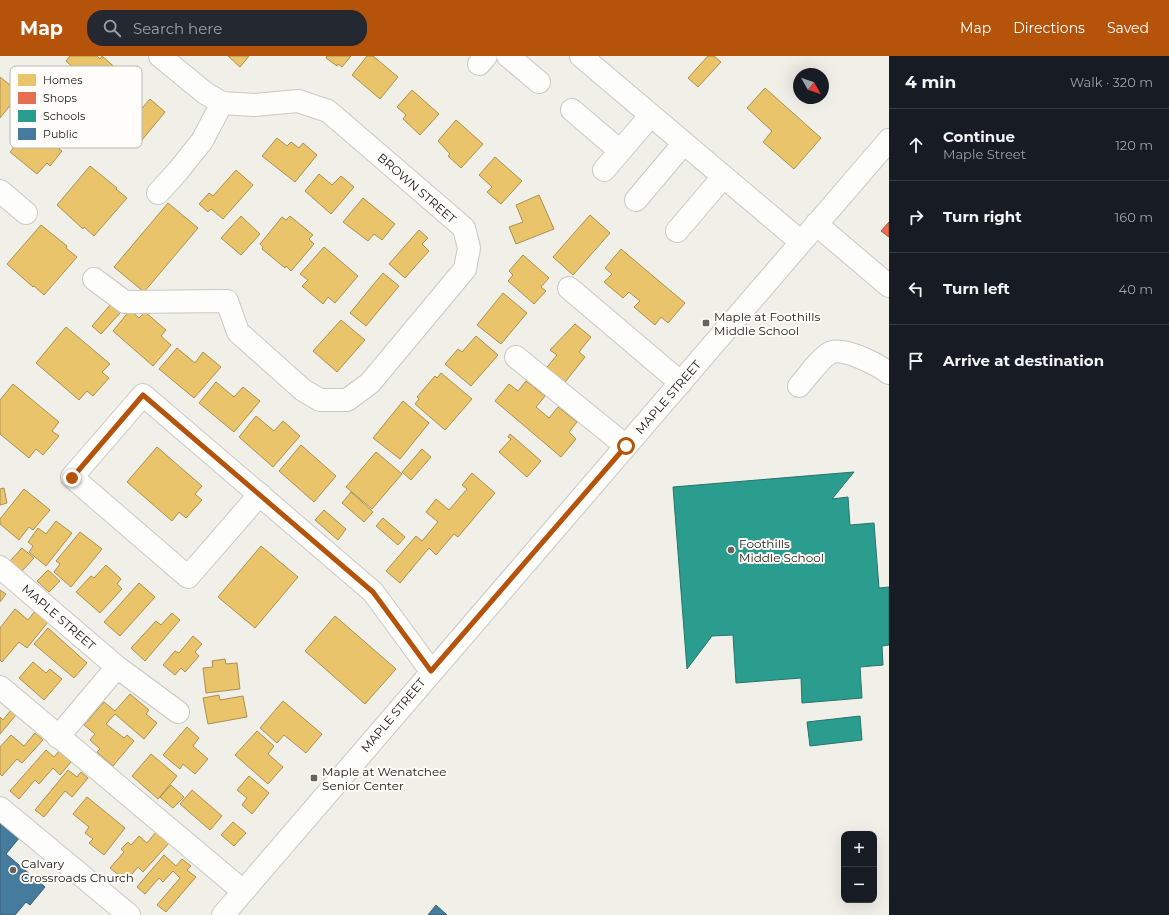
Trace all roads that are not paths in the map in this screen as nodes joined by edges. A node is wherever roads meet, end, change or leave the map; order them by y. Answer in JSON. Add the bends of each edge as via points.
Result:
{"nodes":[{"id":1,"x":160,"y":56,"type":"edge"},
{"id":2,"x":508,"y":56,"type":"edge"},
{"id":3,"x":581,"y":56,"type":"edge"},
{"id":4,"x":539,"y":82,"type":"dead end"},
{"id":5,"x":222,"y":103,"type":"junction"},
{"id":6,"x":572,"y":110,"type":"dead end"},
{"id":7,"x":651,"y":115,"type":"junction"},
{"id":8,"x":684,"y":143,"type":"junction"},
{"id":9,"x":886,"y":149,"type":"edge"},
{"id":10,"x":620,"y":151,"type":"junction"},
{"id":11,"x":604,"y":170,"type":"dead end"},
{"id":12,"x":723,"y":177,"type":"junction"},
{"id":13,"x":0,"y":192,"type":"edge"},
{"id":14,"x":158,"y":193,"type":"dead end"},
{"id":15,"x":636,"y":200,"type":"dead end"},
{"id":16,"x":26,"y":213,"type":"dead end"},
{"id":17,"x":816,"y":224,"type":"junction"},
{"id":18,"x":677,"y":231,"type":"dead end"},
{"id":19,"x":800,"y":242,"type":"junction"},
{"id":20,"x":94,"y":279,"type":"dead end"},
{"id":21,"x":889,"y":286,"type":"edge"},
{"id":22,"x":569,"y":288,"type":"dead end"},
{"id":23,"x":516,"y":357,"type":"dead end"},
{"id":24,"x":889,"y":373,"type":"edge"},
{"id":25,"x":681,"y":383,"type":"junction"},
{"id":26,"x":799,"y":386,"type":"dead end"},
{"id":27,"x":626,"y":446,"type":"junction"},
{"id":28,"x":260,"y":494,"type":"junction"},
{"id":29,"x":0,"y":567,"type":"edge"},
{"id":30,"x":117,"y":668,"type":"junction"},
{"id":31,"x":431,"y":671,"type":"junction"},
{"id":32,"x":0,"y":687,"type":"edge"},
{"id":33,"x":178,"y":712,"type":"dead end"},
{"id":34,"x":58,"y":737,"type":"junction"},
{"id":35,"x":0,"y":808,"type":"edge"},
{"id":36,"x":243,"y":891,"type":"junction"},
{"id":37,"x":129,"y":915,"type":"edge"},
{"id":38,"x":223,"y":915,"type":"edge"}],
"edges":[{"from":1,"to":5,"type":"street","name":"BROWN STREET","via":[[205,93]]},
{"from":2,"to":4,"type":"street"},
{"from":3,"to":7,"type":"street"},
{"from":5,"to":14,"type":"street","via":[[202,141]]},
{"from":5,"to":20,"type":"street","name":"BROWN STREET","via":[[254,105],[298,101],[328,111],[464,228],[469,248],[465,269],[370,383],[347,400],[320,400],[303,390],[238,332],[227,301],[125,302]]},
{"from":6,"to":10,"type":"street"},
{"from":7,"to":8,"type":"street"},
{"from":7,"to":10,"type":"street"},
{"from":8,"to":12,"type":"street"},
{"from":8,"to":15,"type":"street"},
{"from":9,"to":17,"type":"street","name":"MAPLE STREET"},
{"from":10,"to":11,"type":"street"},
{"from":12,"to":18,"type":"street"},
{"from":12,"to":19,"type":"street"},
{"from":13,"to":16,"type":"street"},
{"from":17,"to":19,"type":"street","name":"MAPLE STREET"},
{"from":17,"to":21,"type":"street"},
{"from":19,"to":25,"type":"street","name":"MAPLE STREET"},
{"from":22,"to":25,"type":"street"},
{"from":23,"to":27,"type":"street"},
{"from":24,"to":26,"type":"street","via":[[879,366],[840,350],[830,353]]},
{"from":25,"to":27,"type":"street","name":"MAPLE STREET"},
{"from":27,"to":31,"type":"street","name":"MAPLE STREET"},
{"from":28,"to":28,"type":"street","via":[[143,395],[72,478],[188,577]]},
{"from":28,"to":31,"type":"street","via":[[373,592]]},
{"from":29,"to":30,"type":"street","name":"MAPLE STREET"},
{"from":30,"to":33,"type":"street","name":"MAPLE STREET"},
{"from":30,"to":34,"type":"street"},
{"from":31,"to":36,"type":"street","name":"MAPLE STREET"},
{"from":32,"to":34,"type":"street"},
{"from":34,"to":36,"type":"street"},
{"from":35,"to":37,"type":"street"},
{"from":36,"to":38,"type":"street","name":"MAPLE STREET"}]}
